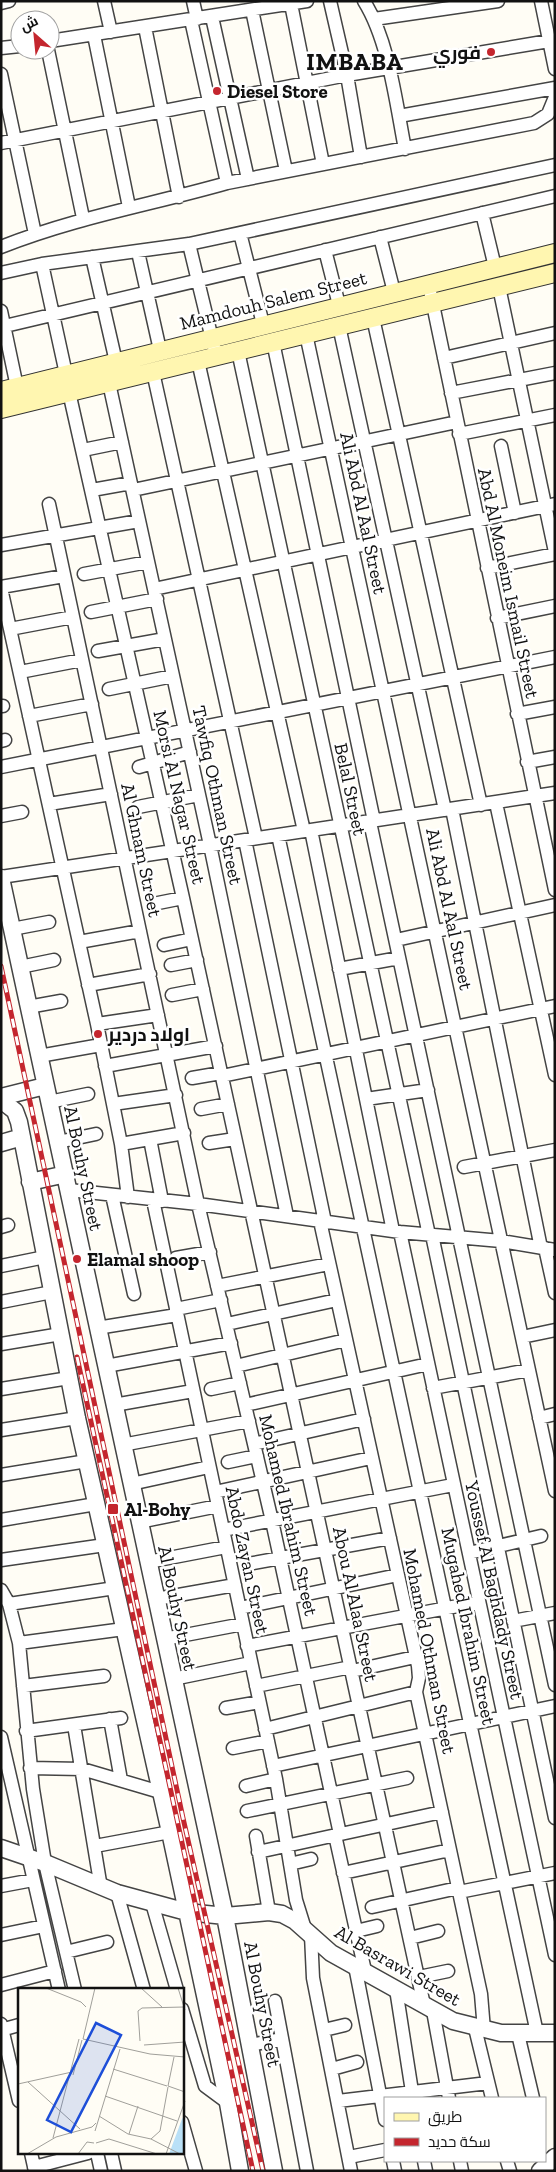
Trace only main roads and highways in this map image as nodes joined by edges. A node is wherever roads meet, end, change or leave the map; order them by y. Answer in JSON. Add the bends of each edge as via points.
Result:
{"nodes":[{"id":1,"x":555,"y":253,"type":"edge"},
{"id":2,"x":555,"y":273,"type":"edge"},
{"id":3,"x":9,"y":389,"type":"edge"},
{"id":4,"x":1,"y":409,"type":"edge"}],
"edges":[{"from":1,"to":3,"type":"main road","name":"Mamdouh Salem Street"},
{"from":2,"to":4,"type":"main road"}]}
